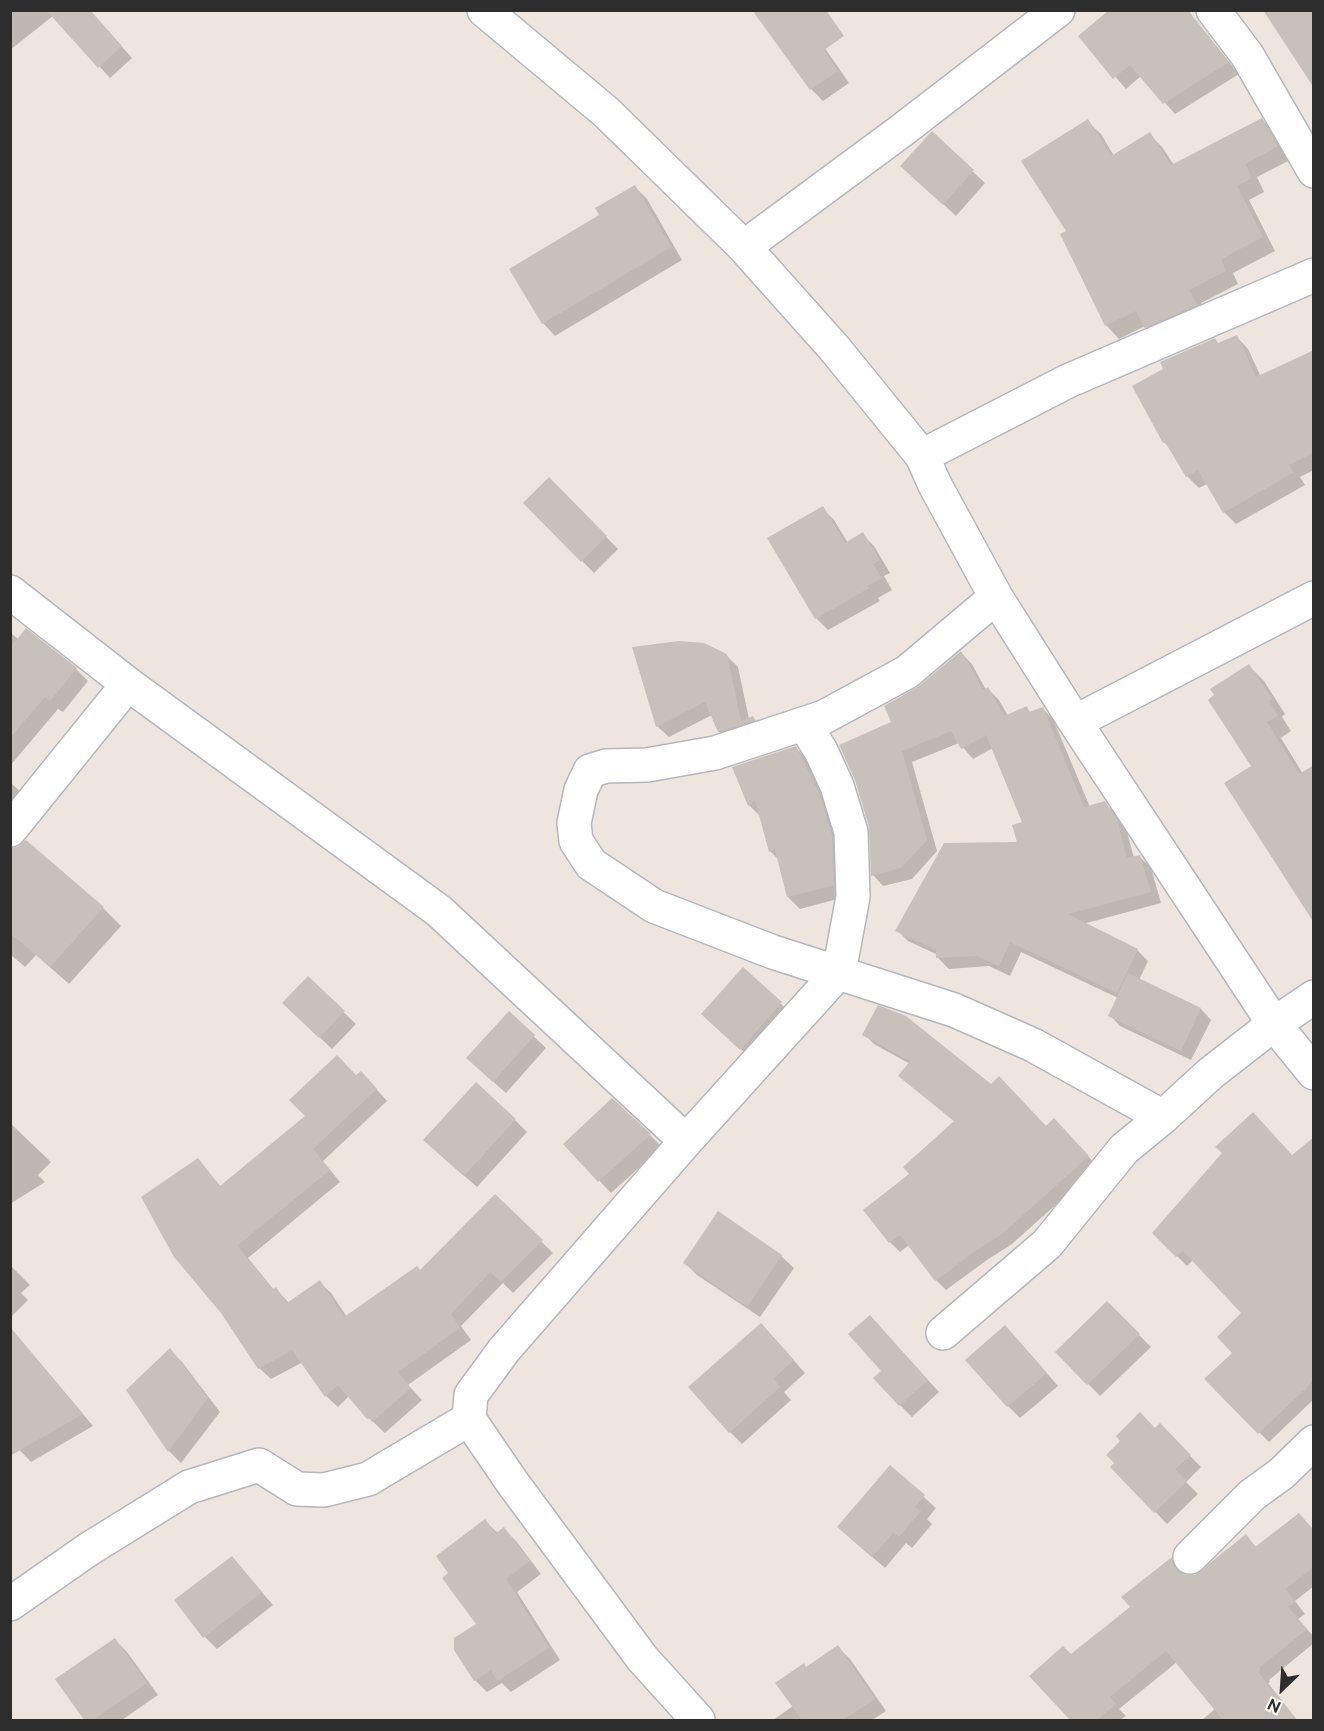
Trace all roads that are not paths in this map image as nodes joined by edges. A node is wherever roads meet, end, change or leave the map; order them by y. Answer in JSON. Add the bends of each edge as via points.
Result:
{"nodes":[{"id":1,"x":484,"y":10,"type":"edge"},
{"id":2,"x":1058,"y":10,"type":"edge"},
{"id":3,"x":1213,"y":10,"type":"edge"},
{"id":4,"x":1314,"y":171,"type":"edge"},
{"id":5,"x":744,"y":247,"type":"junction"},
{"id":6,"x":1314,"y":275,"type":"edge"},
{"id":7,"x":922,"y":456,"type":"junction"},
{"id":8,"x":10,"y":592,"type":"edge"},
{"id":9,"x":996,"y":597,"type":"junction"},
{"id":10,"x":1314,"y":598,"type":"edge"},
{"id":11,"x":128,"y":684,"type":"junction"},
{"id":12,"x":1075,"y":722,"type":"junction"},
{"id":13,"x":805,"y":725,"type":"junction"},
{"id":14,"x":10,"y":830,"type":"edge"},
{"id":15,"x":839,"y":972,"type":"junction"},
{"id":16,"x":1314,"y":997,"type":"edge"},
{"id":17,"x":1274,"y":1024,"type":"junction"},
{"id":18,"x":1314,"y":1073,"type":"edge"},
{"id":19,"x":1163,"y":1118,"type":"junction"},
{"id":20,"x":686,"y":1141,"type":"junction"},
{"id":21,"x":943,"y":1333,"type":"dead end"},
{"id":22,"x":469,"y":1419,"type":"junction"},
{"id":23,"x":1314,"y":1442,"type":"edge"},
{"id":24,"x":1190,"y":1557,"type":"dead end"},
{"id":25,"x":10,"y":1604,"type":"edge"},
{"id":26,"x":698,"y":1720,"type":"edge"}],
"edges":[{"from":1,"to":5,"type":"street","via":[[606,112]]},
{"from":2,"to":5,"type":"street"},
{"from":3,"to":4,"type":"street","via":[[1247,55]]},
{"from":5,"to":7,"type":"street","via":[[835,349]]},
{"from":6,"to":7,"type":"street","via":[[1068,381]]},
{"from":7,"to":9,"type":"street"},
{"from":8,"to":11,"type":"street"},
{"from":9,"to":12,"type":"street"},
{"from":9,"to":13,"type":"street","via":[[907,672]]},
{"from":10,"to":12,"type":"street"},
{"from":11,"to":14,"type":"street"},
{"from":11,"to":20,"type":"street","via":[[439,911]]},
{"from":12,"to":17,"type":"street"},
{"from":13,"to":15,"type":"street","via":[[837,786],[851,832],[853,897]]},
{"from":13,"to":15,"type":"street","via":[[715,753],[590,771],[581,790],[574,823],[576,841],[591,864],[654,906],[772,952]]},
{"from":15,"to":19,"type":"street","via":[[954,1010],[1033,1045]]},
{"from":15,"to":20,"type":"street"},
{"from":16,"to":17,"type":"street"},
{"from":17,"to":18,"type":"street"},
{"from":17,"to":19,"type":"street","via":[[1211,1073]]},
{"from":19,"to":21,"type":"street","via":[[1124,1149],[1047,1244]]},
{"from":20,"to":22,"type":"street","via":[[504,1350],[471,1395]]},
{"from":22,"to":25,"type":"street","via":[[368,1479],[324,1490],[297,1489],[259,1465],[189,1487]]},
{"from":22,"to":26,"type":"street","via":[[642,1658]]},
{"from":23,"to":24,"type":"street","via":[[1252,1495]]}]}
